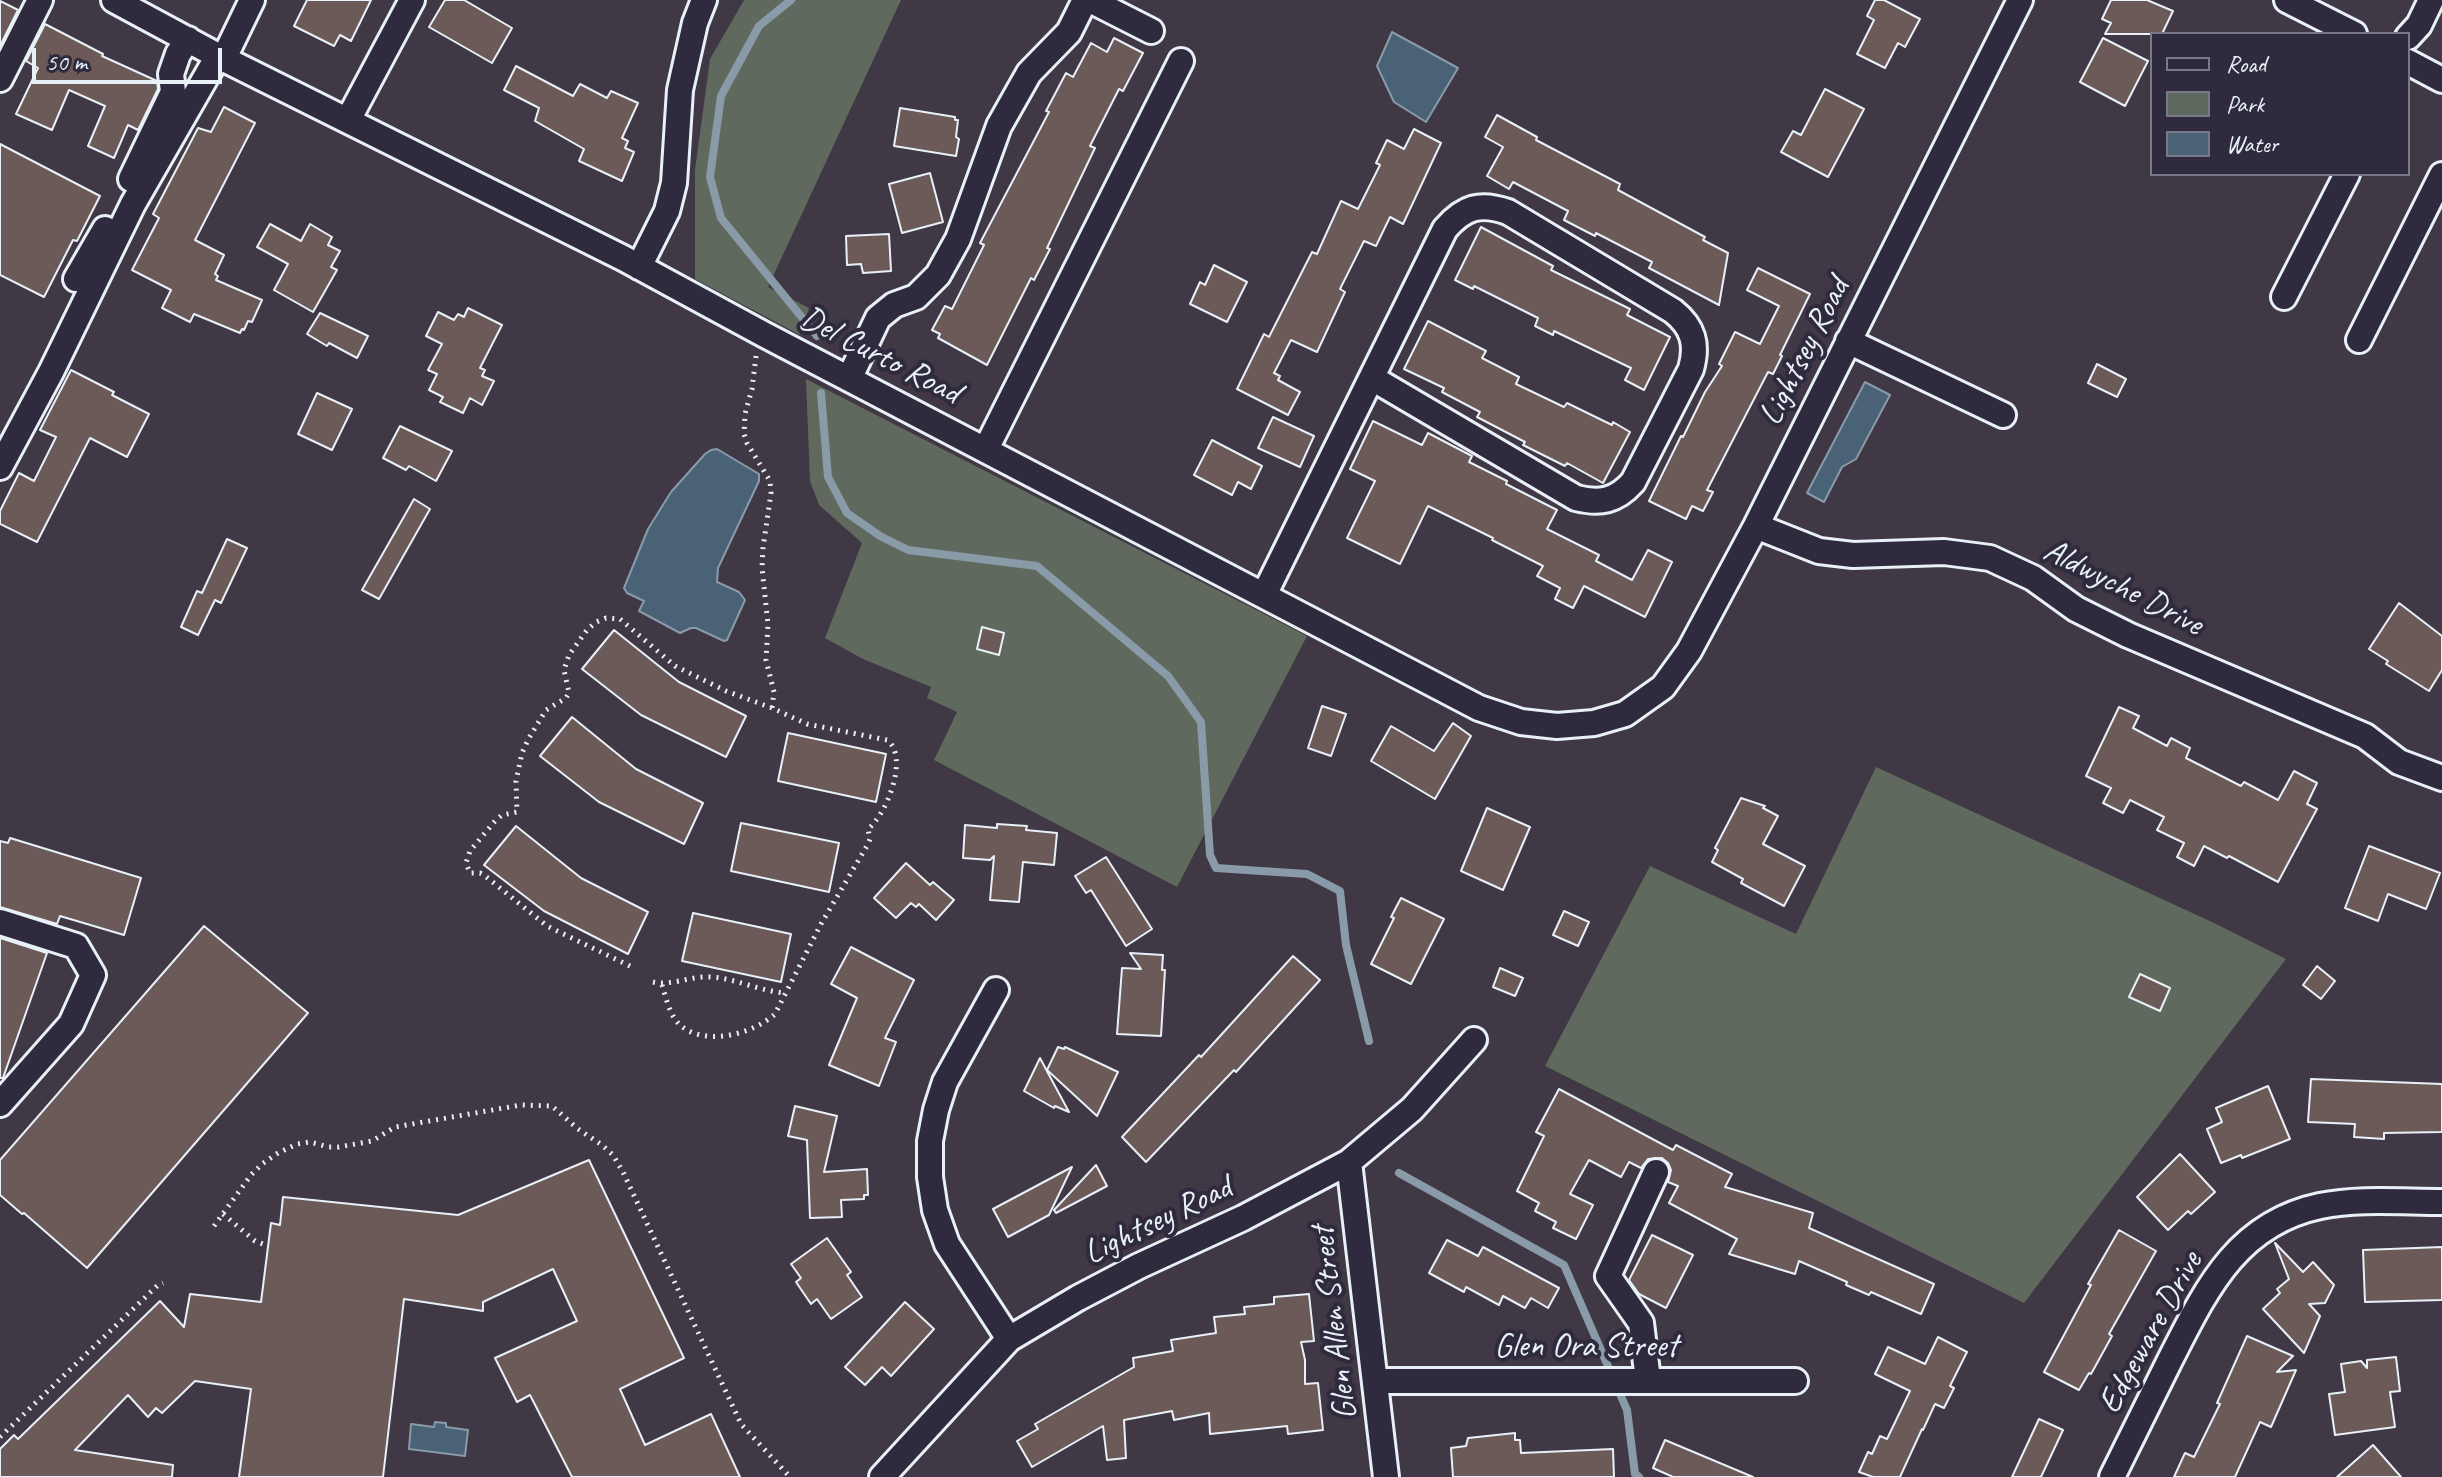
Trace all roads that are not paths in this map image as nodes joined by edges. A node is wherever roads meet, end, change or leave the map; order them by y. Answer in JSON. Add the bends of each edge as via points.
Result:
{"nodes":[{"id":1,"x":40,"y":0,"type":"edge"},
{"id":2,"x":114,"y":0,"type":"edge"},
{"id":3,"x":252,"y":0,"type":"edge"},
{"id":4,"x":412,"y":0,"type":"edge"},
{"id":5,"x":704,"y":0,"type":"edge"},
{"id":6,"x":1087,"y":0,"type":"edge"},
{"id":7,"x":2020,"y":0,"type":"edge"},
{"id":8,"x":2287,"y":0,"type":"edge"},
{"id":9,"x":2431,"y":0,"type":"edge"},
{"id":10,"x":1151,"y":31,"type":"dead end"},
{"id":11,"x":2350,"y":32,"type":"edge"},
{"id":12,"x":2410,"y":35,"type":"edge"},
{"id":13,"x":188,"y":39,"type":"junction"},
{"id":14,"x":221,"y":57,"type":"junction"},
{"id":15,"x":1181,"y":61,"type":"dead end"},
{"id":16,"x":2410,"y":63,"type":"edge"},
{"id":17,"x":0,"y":79,"type":"edge"},
{"id":18,"x":2442,"y":80,"type":"edge"},
{"id":19,"x":348,"y":120,"type":"junction"},
{"id":20,"x":2442,"y":175,"type":"edge"},
{"id":21,"x":2346,"y":176,"type":"edge"},
{"id":22,"x":639,"y":267,"type":"junction"},
{"id":23,"x":76,"y":279,"type":"dead end"},
{"id":24,"x":2284,"y":297,"type":"dead end"},
{"id":25,"x":2359,"y":340,"type":"dead end"},
{"id":26,"x":1848,"y":341,"type":"junction"},
{"id":27,"x":850,"y":377,"type":"junction"},
{"id":28,"x":1372,"y":378,"type":"junction"},
{"id":29,"x":2003,"y":415,"type":"dead end"},
{"id":30,"x":986,"y":449,"type":"junction"},
{"id":31,"x":0,"y":467,"type":"edge"},
{"id":32,"x":1756,"y":526,"type":"junction"},
{"id":33,"x":1264,"y":595,"type":"junction"},
{"id":34,"x":1625,"y":714,"type":"joint"},
{"id":35,"x":2442,"y":778,"type":"edge"},
{"id":36,"x":0,"y":922,"type":"edge"},
{"id":37,"x":996,"y":990,"type":"dead end"},
{"id":38,"x":1474,"y":1040,"type":"dead end"},
{"id":39,"x":0,"y":1104,"type":"edge"},
{"id":40,"x":1349,"y":1162,"type":"junction"},
{"id":41,"x":1656,"y":1172,"type":"dead end"},
{"id":42,"x":2442,"y":1202,"type":"edge"},
{"id":43,"x":1009,"y":1339,"type":"junction"},
{"id":44,"x":1648,"y":1380,"type":"junction"},
{"id":45,"x":1377,"y":1381,"type":"junction"},
{"id":46,"x":1795,"y":1381,"type":"dead end"},
{"id":47,"x":882,"y":1477,"type":"edge"},
{"id":48,"x":1386,"y":1477,"type":"edge"},
{"id":49,"x":2112,"y":1477,"type":"edge"}],
"edges":[{"from":1,"to":17,"type":"street"},
{"from":2,"to":13,"type":"street","name":"Del Curto Road"},
{"from":3,"to":14,"type":"street"},
{"from":4,"to":19,"type":"street"},
{"from":5,"to":22,"type":"street","via":[[686,53],[674,183],[667,211]]},
{"from":6,"to":10,"type":"street"},
{"from":6,"to":27,"type":"street","via":[[1069,32],[1029,73],[999,126],[958,239],[938,275],[916,297],[878,318]]},
{"from":7,"to":26,"type":"street","name":"Lightsey Road"},
{"from":8,"to":11,"type":"street"},
{"from":9,"to":12,"type":"street"},
{"from":13,"to":14,"type":"street","name":"Del Curto Road"},
{"from":13,"to":23,"type":"street","via":[[171,74],[173,92]]},
{"from":14,"to":19,"type":"street","name":"Del Curto Road"},
{"from":14,"to":31,"type":"street","via":[[133,204]]},
{"from":15,"to":30,"type":"street"},
{"from":16,"to":18,"type":"street"},
{"from":19,"to":22,"type":"street","name":"Del Curto Road"},
{"from":20,"to":25,"type":"street"},
{"from":21,"to":24,"type":"street"},
{"from":22,"to":27,"type":"street","name":"Del Curto Road"},
{"from":26,"to":29,"type":"street"},
{"from":26,"to":32,"type":"street","name":"Lightsey Road"},
{"from":27,"to":30,"type":"street","name":"Del Curto Road"},
{"from":28,"to":28,"type":"street","via":[[1445,229],[1471,208],[1490,206],[1673,311],[1686,321],[1696,354],[1633,482],[1609,501],[1576,498]]},
{"from":28,"to":33,"type":"street"},
{"from":30,"to":33,"type":"street","name":"Del Curto Road"},
{"from":32,"to":34,"type":"street","name":"Lightsey Road","via":[[1689,651],[1663,687]]},
{"from":32,"to":35,"type":"street","name":"Aldwyche Drive","via":[[1819,551],[1944,552],[1990,558],[2115,628],[2365,736],[2399,762]]},
{"from":33,"to":34,"type":"street","name":"Del Curto Road","via":[[1479,708],[1521,722],[1557,726]]},
{"from":36,"to":39,"type":"street","via":[[76,946],[93,975],[71,1024]]},
{"from":37,"to":43,"type":"street","via":[[945,1082],[930,1141],[930,1177],[947,1244]]},
{"from":38,"to":40,"type":"street","name":"Lightsey Road","via":[[1412,1109]]},
{"from":40,"to":43,"type":"street","name":"Lightsey Road","via":[[1139,1266]]},
{"from":40,"to":45,"type":"street","name":"Glen Allen Street"},
{"from":41,"to":44,"type":"street","via":[[1608,1276],[1641,1323]]},
{"from":42,"to":49,"type":"street","name":"Edgeware Drive","via":[[2320,1206],[2289,1215],[2238,1249],[2200,1300]]},
{"from":43,"to":47,"type":"street","name":"Lightsey Road"},
{"from":44,"to":45,"type":"street","name":"Glen Ora Street"},
{"from":44,"to":46,"type":"street","name":"Glen Ora Street"},
{"from":45,"to":48,"type":"street","name":"Glen Allen Street"}]}
